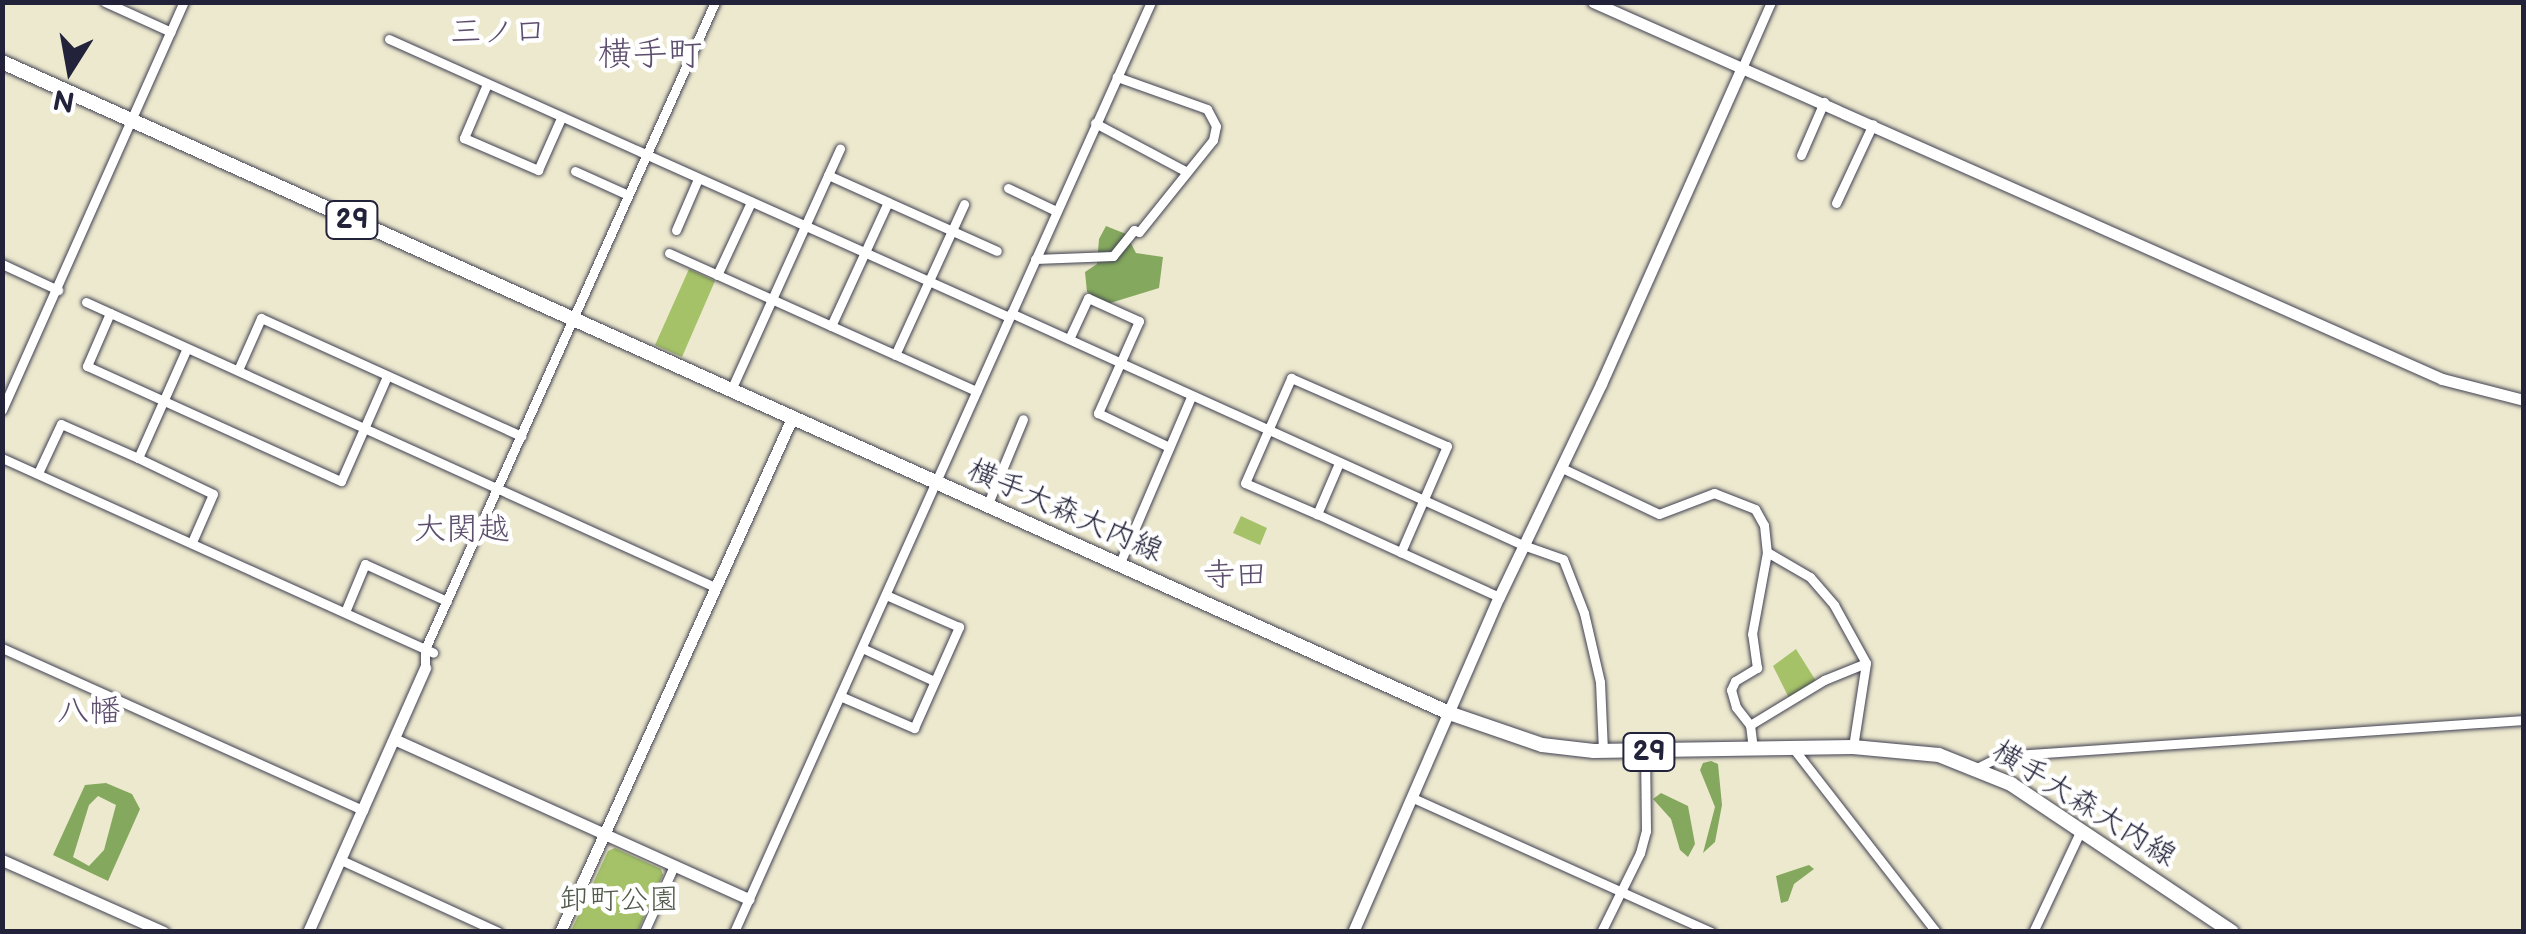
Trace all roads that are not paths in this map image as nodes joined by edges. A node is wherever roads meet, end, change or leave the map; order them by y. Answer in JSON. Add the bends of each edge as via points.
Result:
{"nodes":[{"id":1,"x":105,"y":2,"type":"edge"},
{"id":2,"x":184,"y":2,"type":"edge"},
{"id":3,"x":715,"y":2,"type":"edge"},
{"id":4,"x":1151,"y":2,"type":"edge"},
{"id":5,"x":1593,"y":2,"type":"edge"},
{"id":6,"x":1771,"y":2,"type":"edge"},
{"id":7,"x":171,"y":32,"type":"junction"},
{"id":8,"x":389,"y":39,"type":"dead end"},
{"id":9,"x":2,"y":62,"type":"edge"},
{"id":10,"x":1742,"y":68,"type":"junction"},
{"id":11,"x":1116,"y":77,"type":"junction"},
{"id":12,"x":487,"y":84,"type":"junction"},
{"id":13,"x":1824,"y":102,"type":"junction"},
{"id":14,"x":561,"y":118,"type":"junction"},
{"id":15,"x":132,"y":120,"type":"junction"},
{"id":16,"x":1095,"y":123,"type":"junction"},
{"id":17,"x":1873,"y":124,"type":"junction"},
{"id":18,"x":840,"y":149,"type":"dead end"},
{"id":19,"x":1801,"y":154,"type":"dead end"},
{"id":20,"x":646,"y":156,"type":"junction"},
{"id":21,"x":575,"y":171,"type":"dead end"},
{"id":22,"x":1187,"y":172,"type":"junction"},
{"id":23,"x":828,"y":175,"type":"junction"},
{"id":24,"x":698,"y":179,"type":"junction"},
{"id":25,"x":1008,"y":188,"type":"dead end"},
{"id":26,"x":628,"y":195,"type":"junction"},
{"id":27,"x":751,"y":202,"type":"junction"},
{"id":28,"x":888,"y":202,"type":"junction"},
{"id":29,"x":1836,"y":203,"type":"dead end"},
{"id":30,"x":964,"y":204,"type":"dead end"},
{"id":31,"x":1056,"y":211,"type":"junction"},
{"id":32,"x":805,"y":226,"type":"junction"},
{"id":33,"x":676,"y":230,"type":"dead end"},
{"id":34,"x":952,"y":230,"type":"junction"},
{"id":35,"x":997,"y":251,"type":"dead end"},
{"id":36,"x":669,"y":253,"type":"dead end"},
{"id":37,"x":865,"y":253,"type":"junction"},
{"id":38,"x":1035,"y":258,"type":"junction"},
{"id":39,"x":2,"y":264,"type":"edge"},
{"id":40,"x":718,"y":275,"type":"junction"},
{"id":41,"x":928,"y":281,"type":"junction"},
{"id":42,"x":58,"y":290,"type":"junction"},
{"id":43,"x":772,"y":299,"type":"junction"},
{"id":44,"x":86,"y":302,"type":"dead end"},
{"id":45,"x":110,"y":313,"type":"junction"},
{"id":46,"x":1010,"y":315,"type":"junction"},
{"id":47,"x":573,"y":319,"type":"junction"},
{"id":48,"x":831,"y":326,"type":"junction"},
{"id":49,"x":1069,"y":340,"type":"junction"},
{"id":50,"x":187,"y":348,"type":"junction"},
{"id":51,"x":895,"y":355,"type":"junction"},
{"id":52,"x":1119,"y":363,"type":"junction"},
{"id":53,"x":238,"y":370,"type":"junction"},
{"id":54,"x":387,"y":376,"type":"junction"},
{"id":55,"x":731,"y":390,"type":"junction"},
{"id":56,"x":976,"y":391,"type":"junction"},
{"id":57,"x":1191,"y":397,"type":"junction"},
{"id":58,"x":164,"y":400,"type":"junction"},
{"id":59,"x":2524,"y":400,"type":"edge"},
{"id":60,"x":2,"y":410,"type":"edge"},
{"id":61,"x":793,"y":416,"type":"junction"},
{"id":62,"x":1023,"y":419,"type":"dead end"},
{"id":63,"x":365,"y":426,"type":"junction"},
{"id":64,"x":1268,"y":430,"type":"junction"},
{"id":65,"x":521,"y":436,"type":"junction"},
{"id":66,"x":1169,"y":446,"type":"junction"},
{"id":67,"x":2,"y":458,"type":"edge"},
{"id":68,"x":138,"y":458,"type":"junction"},
{"id":69,"x":1339,"y":463,"type":"junction"},
{"id":70,"x":1562,"y":468,"type":"junction"},
{"id":71,"x":38,"y":473,"type":"junction"},
{"id":72,"x":935,"y":483,"type":"junction"},
{"id":73,"x":498,"y":486,"type":"junction"},
{"id":74,"x":1424,"y":501,"type":"junction"},
{"id":75,"x":987,"y":506,"type":"junction"},
{"id":76,"x":1317,"y":514,"type":"junction"},
{"id":77,"x":192,"y":542,"type":"junction"},
{"id":78,"x":1523,"y":545,"type":"junction"},
{"id":79,"x":1401,"y":552,"type":"junction"},
{"id":80,"x":1767,"y":552,"type":"junction"},
{"id":81,"x":1119,"y":565,"type":"junction"},
{"id":82,"x":716,"y":586,"type":"junction"},
{"id":83,"x":886,"y":595,"type":"junction"},
{"id":84,"x":1499,"y":597,"type":"junction"},
{"id":85,"x":446,"y":600,"type":"junction"},
{"id":86,"x":345,"y":612,"type":"junction"},
{"id":87,"x":2,"y":648,"type":"edge"},
{"id":88,"x":862,"y":648,"type":"junction"},
{"id":89,"x":429,"y":651,"type":"junction"},
{"id":90,"x":1866,"y":663,"type":"junction"},
{"id":91,"x":425,"y":668,"type":"joint"},
{"id":92,"x":934,"y":681,"type":"junction"},
{"id":93,"x":840,"y":696,"type":"junction"},
{"id":94,"x":1450,"y":713,"type":"junction"},
{"id":95,"x":2524,"y":720,"type":"edge"},
{"id":96,"x":1750,"y":725,"type":"junction"},
{"id":97,"x":394,"y":739,"type":"junction"},
{"id":98,"x":1792,"y":746,"type":"junction"},
{"id":99,"x":1854,"y":747,"type":"junction"},
{"id":100,"x":1753,"y":748,"type":"junction"},
{"id":101,"x":1602,"y":752,"type":"junction"},
{"id":102,"x":1645,"y":752,"type":"junction"},
{"id":103,"x":1977,"y":768,"type":"junction"},
{"id":104,"x":1413,"y":798,"type":"junction"},
{"id":105,"x":363,"y":810,"type":"junction"},
{"id":106,"x":2081,"y":830,"type":"junction"},
{"id":107,"x":604,"y":833,"type":"junction"},
{"id":108,"x":2,"y":860,"type":"edge"},
{"id":109,"x":341,"y":860,"type":"junction"},
{"id":110,"x":674,"y":866,"type":"junction"},
{"id":111,"x":1619,"y":890,"type":"junction"},
{"id":112,"x":749,"y":899,"type":"junction"},
{"id":113,"x":164,"y":932,"type":"edge"},
{"id":114,"x":308,"y":932,"type":"edge"},
{"id":115,"x":498,"y":932,"type":"edge"},
{"id":116,"x":560,"y":932,"type":"edge"},
{"id":117,"x":644,"y":932,"type":"edge"},
{"id":118,"x":734,"y":932,"type":"edge"},
{"id":119,"x":1353,"y":932,"type":"edge"},
{"id":120,"x":1601,"y":932,"type":"edge"},
{"id":121,"x":1711,"y":932,"type":"edge"},
{"id":122,"x":1936,"y":932,"type":"edge"},
{"id":123,"x":2033,"y":932,"type":"edge"},
{"id":124,"x":2232,"y":932,"type":"edge"}],
"edges":[{"from":1,"to":7,"type":"street"},
{"from":2,"to":7,"type":"street"},
{"from":3,"to":20,"type":"street"},
{"from":4,"to":11,"type":"street"},
{"from":5,"to":10,"type":"street"},
{"from":6,"to":10,"type":"street"},
{"from":7,"to":15,"type":"street"},
{"from":8,"to":12,"type":"street"},
{"from":9,"to":15,"type":"main road","name":"横手大森大内線","number":"29"},
{"from":10,"to":13,"type":"street"},
{"from":10,"to":70,"type":"street"},
{"from":11,"to":16,"type":"street"},
{"from":11,"to":22,"type":"street","via":[[1214,117],[1213,140]]},
{"from":12,"to":14,"type":"street"},
{"from":12,"to":14,"type":"street","via":[[464,138],[538,170]]},
{"from":13,"to":17,"type":"street"},
{"from":13,"to":19,"type":"street"},
{"from":14,"to":20,"type":"street"},
{"from":15,"to":42,"type":"street"},
{"from":15,"to":47,"type":"main road","name":"横手大森大内線","number":"29"},
{"from":16,"to":22,"type":"street"},
{"from":16,"to":31,"type":"street"},
{"from":17,"to":29,"type":"street"},
{"from":17,"to":59,"type":"street","via":[[2442,379]]},
{"from":18,"to":23,"type":"street"},
{"from":20,"to":24,"type":"street"},
{"from":20,"to":26,"type":"street"},
{"from":21,"to":26,"type":"street"},
{"from":22,"to":38,"type":"street","via":[[1113,256]]},
{"from":23,"to":28,"type":"street"},
{"from":23,"to":32,"type":"street"},
{"from":24,"to":27,"type":"street"},
{"from":24,"to":33,"type":"street"},
{"from":25,"to":31,"type":"street"},
{"from":26,"to":47,"type":"street"},
{"from":27,"to":32,"type":"street"},
{"from":27,"to":40,"type":"street"},
{"from":28,"to":34,"type":"street"},
{"from":28,"to":37,"type":"street"},
{"from":30,"to":34,"type":"street"},
{"from":31,"to":38,"type":"street"},
{"from":32,"to":37,"type":"street"},
{"from":32,"to":43,"type":"street"},
{"from":34,"to":35,"type":"street"},
{"from":34,"to":41,"type":"street"},
{"from":36,"to":40,"type":"street"},
{"from":37,"to":41,"type":"street"},
{"from":37,"to":48,"type":"street"},
{"from":38,"to":46,"type":"street"},
{"from":39,"to":42,"type":"street"},
{"from":40,"to":43,"type":"street"},
{"from":41,"to":46,"type":"street"},
{"from":41,"to":51,"type":"street"},
{"from":42,"to":60,"type":"street"},
{"from":43,"to":48,"type":"street"},
{"from":43,"to":55,"type":"street"},
{"from":44,"to":45,"type":"street"},
{"from":45,"to":50,"type":"street"},
{"from":45,"to":58,"type":"street","via":[[87,366]]},
{"from":46,"to":49,"type":"street"},
{"from":46,"to":56,"type":"street"},
{"from":47,"to":55,"type":"main road","name":"横手大森大内線","number":"29"},
{"from":47,"to":65,"type":"street"},
{"from":48,"to":51,"type":"street"},
{"from":49,"to":52,"type":"street"},
{"from":49,"to":52,"type":"street","via":[[1088,298],[1139,321]]},
{"from":50,"to":53,"type":"street"},
{"from":50,"to":58,"type":"street"},
{"from":51,"to":56,"type":"street"},
{"from":52,"to":57,"type":"street"},
{"from":52,"to":66,"type":"street","via":[[1098,414]]},
{"from":53,"to":54,"type":"street","via":[[262,318]]},
{"from":53,"to":63,"type":"street"},
{"from":54,"to":63,"type":"street"},
{"from":54,"to":65,"type":"street"},
{"from":55,"to":61,"type":"main road","name":"横手大森大内線","number":"29"},
{"from":56,"to":72,"type":"street"},
{"from":57,"to":64,"type":"street"},
{"from":57,"to":66,"type":"street"},
{"from":58,"to":63,"type":"street","via":[[341,481]]},
{"from":58,"to":68,"type":"street"},
{"from":61,"to":72,"type":"main road","name":"横手大森大内線","number":"29"},
{"from":61,"to":82,"type":"street"},
{"from":62,"to":75,"type":"street"},
{"from":63,"to":73,"type":"street"},
{"from":64,"to":69,"type":"street"},
{"from":64,"to":74,"type":"street","via":[[1291,378],[1447,446]]},
{"from":64,"to":76,"type":"street","via":[[1245,483]]},
{"from":65,"to":73,"type":"street"},
{"from":66,"to":81,"type":"street"},
{"from":67,"to":71,"type":"street"},
{"from":68,"to":71,"type":"street","via":[[61,424]]},
{"from":68,"to":77,"type":"street","via":[[213,494]]},
{"from":69,"to":74,"type":"street"},
{"from":69,"to":76,"type":"street"},
{"from":70,"to":78,"type":"street"},
{"from":70,"to":80,"type":"street","via":[[1660,514],[1714,492],[1755,509]]},
{"from":71,"to":77,"type":"street"},
{"from":72,"to":75,"type":"main road","name":"横手大森大内線","number":"29"},
{"from":72,"to":83,"type":"street"},
{"from":73,"to":82,"type":"street"},
{"from":73,"to":85,"type":"street"},
{"from":74,"to":78,"type":"street"},
{"from":74,"to":79,"type":"street"},
{"from":75,"to":81,"type":"main road","name":"横手大森大内線","number":"29"},
{"from":76,"to":79,"type":"street"},
{"from":77,"to":86,"type":"street"},
{"from":78,"to":84,"type":"street"},
{"from":78,"to":101,"type":"street","via":[[1564,560],[1584,613],[1602,699]]},
{"from":79,"to":84,"type":"street"},
{"from":80,"to":90,"type":"street","via":[[1810,578],[1834,605]]},
{"from":80,"to":96,"type":"street","via":[[1752,634],[1757,668],[1731,690]]},
{"from":81,"to":94,"type":"main road","name":"横手大森大内線","number":"29"},
{"from":82,"to":107,"type":"street"},
{"from":83,"to":88,"type":"street"},
{"from":83,"to":92,"type":"street","via":[[958,627]]},
{"from":84,"to":94,"type":"street"},
{"from":85,"to":86,"type":"street","via":[[365,564]]},
{"from":85,"to":89,"type":"street"},
{"from":86,"to":89,"type":"street"},
{"from":87,"to":105,"type":"street"},
{"from":88,"to":92,"type":"street"},
{"from":88,"to":93,"type":"street"},
{"from":89,"to":91,"type":"street"},
{"from":90,"to":96,"type":"street"},
{"from":90,"to":99,"type":"street"},
{"from":91,"to":97,"type":"street"},
{"from":92,"to":93,"type":"street","via":[[914,728]]},
{"from":93,"to":112,"type":"street"},
{"from":94,"to":101,"type":"main road","name":"横手大森大内線","number":"29","via":[[1542,744]]},
{"from":94,"to":104,"type":"street"},
{"from":95,"to":103,"type":"street","via":[[2001,756]]},
{"from":96,"to":100,"type":"street"},
{"from":97,"to":105,"type":"street"},
{"from":97,"to":107,"type":"street"},
{"from":98,"to":99,"type":"main road","name":"横手大森大内線","number":"29"},
{"from":98,"to":100,"type":"main road","name":"横手大森大内線","number":"29"},
{"from":98,"to":122,"type":"street"},
{"from":99,"to":103,"type":"main road","name":"横手大森大内線","number":"29","via":[[1923,752]]},
{"from":100,"to":102,"type":"main road","name":"横手大森大内線","number":"29"},
{"from":101,"to":102,"type":"main road","name":"横手大森大内線","number":"29"},
{"from":102,"to":111,"type":"street","via":[[1646,830]]},
{"from":103,"to":106,"type":"main road","name":"横手大森大内線","number":"29"},
{"from":104,"to":111,"type":"street"},
{"from":104,"to":119,"type":"street"},
{"from":105,"to":109,"type":"street"},
{"from":106,"to":123,"type":"street"},
{"from":106,"to":124,"type":"main road","name":"横手大森大内線","number":"29"},
{"from":107,"to":110,"type":"street"},
{"from":107,"to":116,"type":"street"},
{"from":108,"to":113,"type":"street"},
{"from":109,"to":114,"type":"street"},
{"from":109,"to":115,"type":"street"},
{"from":110,"to":112,"type":"street"},
{"from":110,"to":117,"type":"street"},
{"from":111,"to":120,"type":"street"},
{"from":111,"to":121,"type":"street"},
{"from":112,"to":118,"type":"street"}]}
